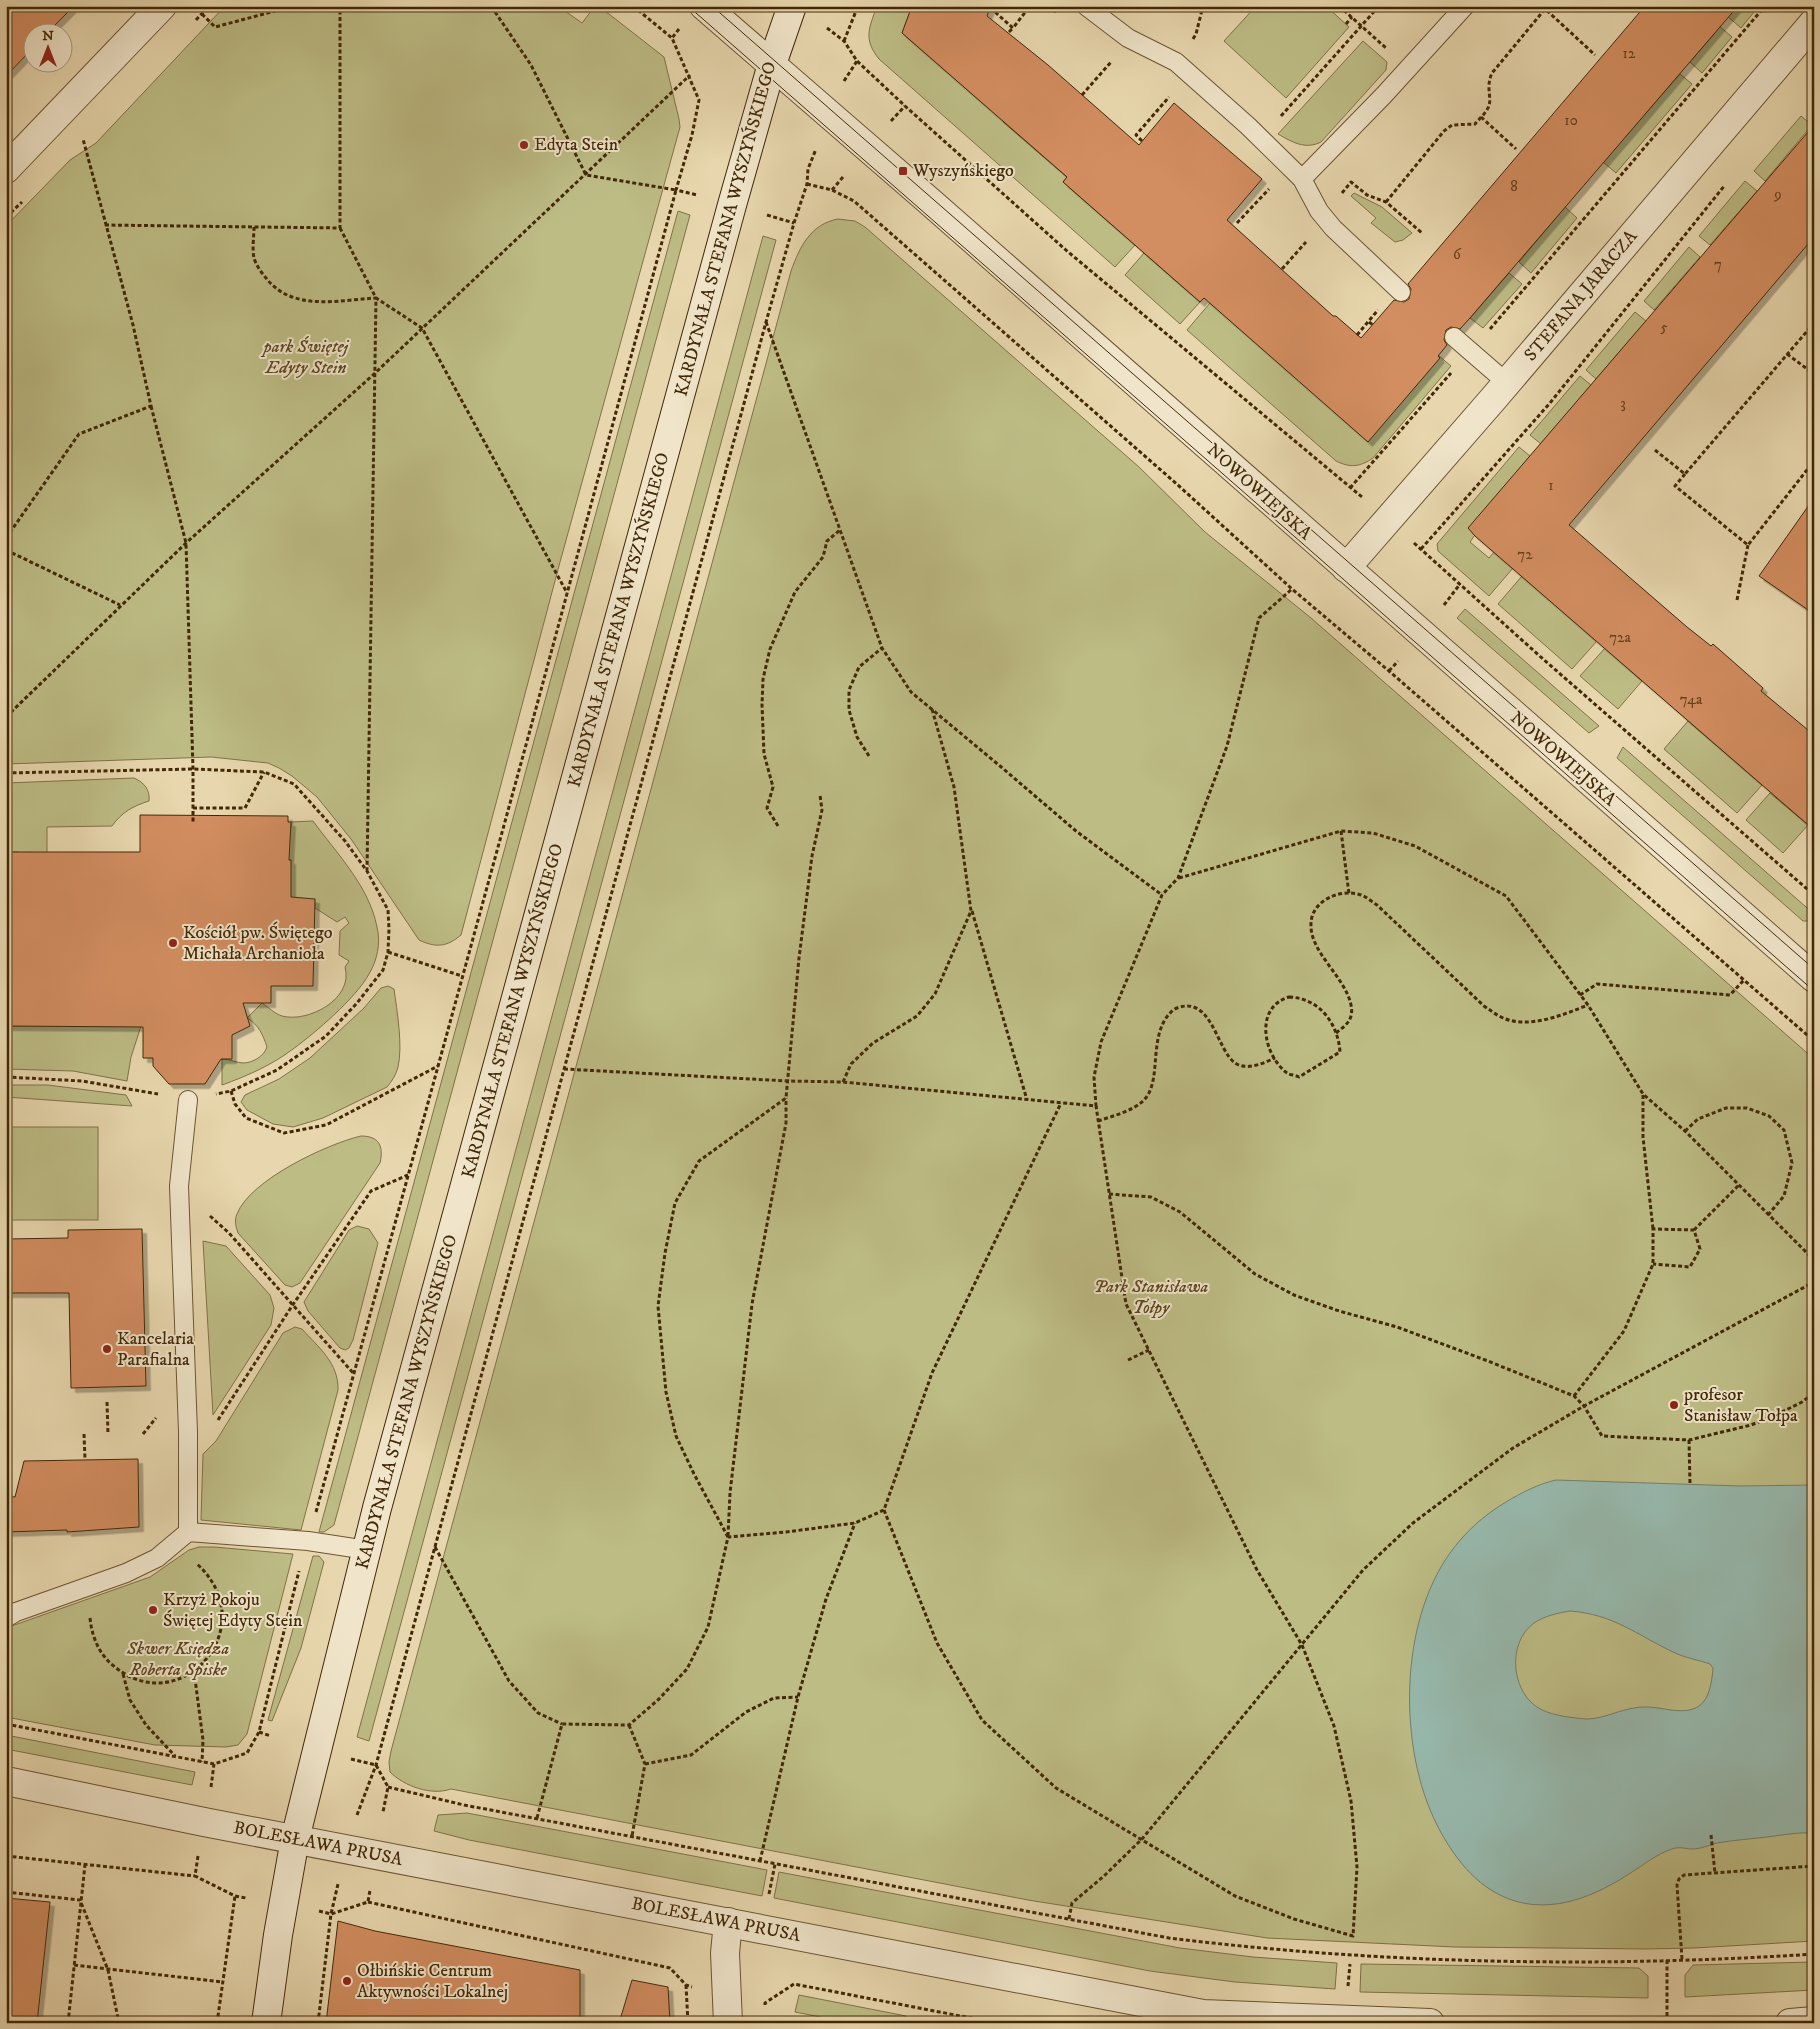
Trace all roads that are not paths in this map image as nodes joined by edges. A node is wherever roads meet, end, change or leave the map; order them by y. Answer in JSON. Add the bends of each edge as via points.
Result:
{"nodes":[{"id":1,"x":162,"y":6,"type":"edge"},
{"id":2,"x":704,"y":6,"type":"edge"},
{"id":3,"x":792,"y":6,"type":"edge"},
{"id":4,"x":1086,"y":6,"type":"edge"},
{"id":5,"x":1464,"y":6,"type":"edge"},
{"id":6,"x":1814,"y":22,"type":"edge"},
{"id":7,"x":772,"y":64,"type":"junction"},
{"id":8,"x":6,"y":169,"type":"edge"},
{"id":9,"x":1302,"y":179,"type":"junction"},
{"id":10,"x":1401,"y":292,"type":"dead end"},
{"id":11,"x":1454,"y":337,"type":"dead end"},
{"id":12,"x":1507,"y":383,"type":"junction"},
{"id":13,"x":1346,"y":568,"type":"junction"},
{"id":14,"x":1814,"y":978,"type":"edge"},
{"id":15,"x":188,"y":1100,"type":"road end"},
{"id":16,"x":188,"y":1532,"type":"junction"},
{"id":17,"x":367,"y":1550,"type":"junction"},
{"id":18,"x":6,"y":1618,"type":"edge"},
{"id":19,"x":6,"y":1781,"type":"edge"},
{"id":20,"x":295,"y":1839,"type":"junction"},
{"id":21,"x":728,"y":1922,"type":"junction"},
{"id":22,"x":1271,"y":2020,"type":"edge"},
{"id":23,"x":1814,"y":2021,"type":"edge"},
{"id":24,"x":266,"y":2023,"type":"edge"},
{"id":25,"x":728,"y":2023,"type":"edge"},
{"id":26,"x":1430,"y":2023,"type":"edge"},
{"id":27,"x":1790,"y":2023,"type":"edge"}],
"edges":[{"from":1,"to":8,"type":"street"},
{"from":2,"to":7,"type":"street","name":"NOWOWIEJSKA"},
{"from":3,"to":7,"type":"street","name":"KARDYNAŁA STEFANA WYSZYŃSKIEGO"},
{"from":4,"to":9,"type":"lane","via":[[1128,38],[1176,62]]},
{"from":5,"to":9,"type":"lane"},
{"from":6,"to":12,"type":"street","name":"STEFANA JARACZA"},
{"from":7,"to":13,"type":"street","name":"NOWOWIEJSKA"},
{"from":7,"to":17,"type":"street","name":"KARDYNAŁA STEFANA WYSZYŃSKIEGO"},
{"from":9,"to":10,"type":"lane","via":[[1319,211],[1333,228]]},
{"from":11,"to":12,"type":"lane"},
{"from":12,"to":13,"type":"street","name":"STEFANA JARACZA"},
{"from":13,"to":14,"type":"street","name":"NOWOWIEJSKA"},
{"from":15,"to":16,"type":"lane","via":[[179,1186],[188,1432]]},
{"from":16,"to":17,"type":"lane","via":[[308,1541]]},
{"from":16,"to":18,"type":"lane","via":[[158,1558]]},
{"from":17,"to":20,"type":"street","name":"KARDYNAŁA STEFANA WYSZYŃSKIEGO"},
{"from":19,"to":20,"type":"street","name":"BOLESŁAWA PRUSA"},
{"from":20,"to":21,"type":"street","name":"BOLESŁAWA PRUSA"},
{"from":20,"to":24,"type":"street","name":"KARDYNAŁA STEFANA WYSZYŃSKIEGO"},
{"from":21,"to":22,"type":"street","name":"BOLESŁAWA PRUSA","via":[[1204,2014]]},
{"from":21,"to":25,"type":"street","via":[[725,1953]]},
{"from":22,"to":26,"type":"street","name":"BOLESŁAWA PRUSA"},
{"from":23,"to":27,"type":"street"}]}
